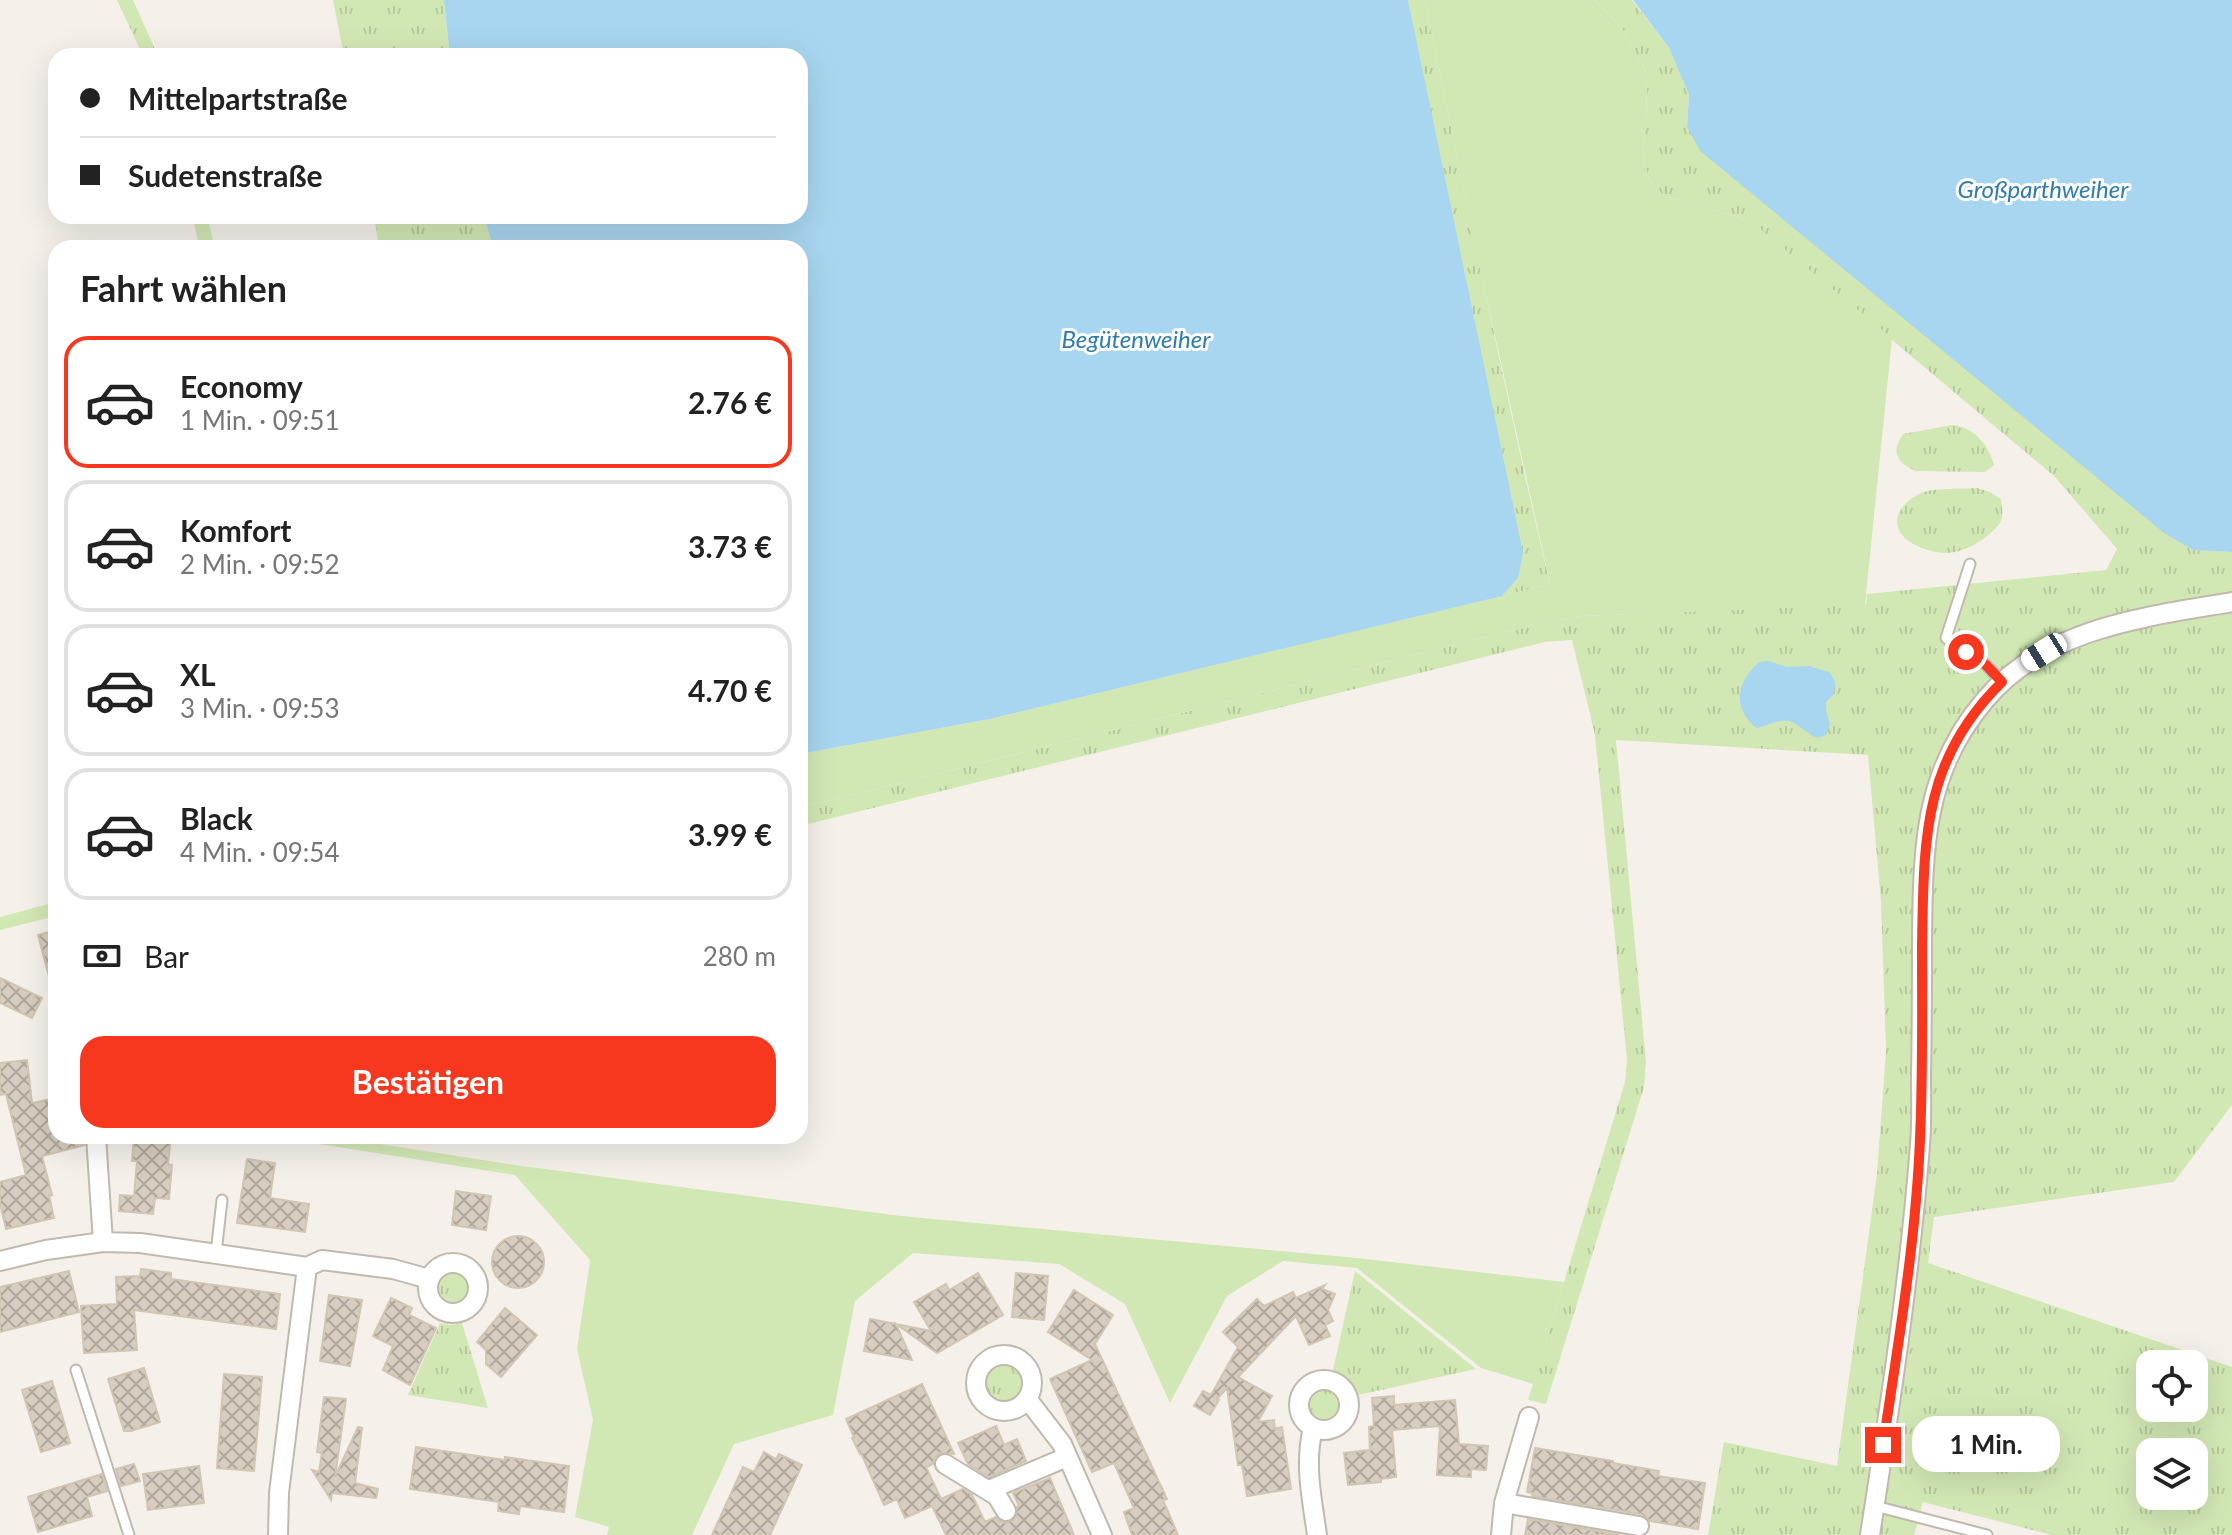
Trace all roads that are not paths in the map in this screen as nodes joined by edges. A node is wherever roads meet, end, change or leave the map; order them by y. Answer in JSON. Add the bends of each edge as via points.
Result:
{"nodes":[{"id":1,"x":1970,"y":564,"type":"dead end"},
{"id":2,"x":2232,"y":602,"type":"edge"},
{"id":3,"x":2002,"y":682,"type":"junction"},
{"id":4,"x":97,"y":1144,"type":"edge"},
{"id":5,"x":222,"y":1200,"type":"dead end"},
{"id":6,"x":103,"y":1242,"type":"junction"},
{"id":7,"x":216,"y":1253,"type":"junction"},
{"id":8,"x":0,"y":1261,"type":"edge"},
{"id":9,"x":307,"y":1267,"type":"junction"},
{"id":10,"x":429,"y":1279,"type":"dead end"},
{"id":11,"x":76,"y":1370,"type":"dead end"},
{"id":12,"x":1028,"y":1400,"type":"dead end"},
{"id":13,"x":1529,"y":1417,"type":"dead end"},
{"id":14,"x":1313,"y":1428,"type":"dead end"},
{"id":15,"x":1067,"y":1457,"type":"junction"},
{"id":16,"x":945,"y":1464,"type":"dead end"},
{"id":17,"x":989,"y":1490,"type":"junction"},
{"id":18,"x":1504,"y":1503,"type":"junction"},
{"id":19,"x":1875,"y":1506,"type":"junction"},
{"id":20,"x":1006,"y":1511,"type":"dead end"},
{"id":21,"x":1639,"y":1526,"type":"dead end"},
{"id":22,"x":129,"y":1535,"type":"edge"},
{"id":23,"x":278,"y":1535,"type":"edge"},
{"id":24,"x":1102,"y":1535,"type":"edge"},
{"id":25,"x":1317,"y":1535,"type":"edge"},
{"id":26,"x":1501,"y":1535,"type":"edge"},
{"id":27,"x":1870,"y":1535,"type":"edge"},
{"id":28,"x":1987,"y":1535,"type":"edge"}],
"edges":[{"from":1,"to":3,"type":"lane","via":[[1946,638]]},
{"from":2,"to":3,"type":"street","via":[[2091,632],[2044,652]]},
{"from":3,"to":19,"type":"street","via":[[1975,711],[1951,750],[1928,818],[1913,1231]]},
{"from":4,"to":6,"type":"street"},
{"from":5,"to":7,"type":"lane"},
{"from":6,"to":7,"type":"street"},
{"from":6,"to":8,"type":"street"},
{"from":7,"to":9,"type":"street"},
{"from":9,"to":10,"type":"street","via":[[322,1260]]},
{"from":9,"to":23,"type":"street"},
{"from":11,"to":22,"type":"lane"},
{"from":12,"to":15,"type":"street"},
{"from":13,"to":18,"type":"street"},
{"from":14,"to":25,"type":"street","via":[[1307,1466]]},
{"from":15,"to":17,"type":"street"},
{"from":15,"to":24,"type":"street"},
{"from":16,"to":17,"type":"street"},
{"from":17,"to":20,"type":"street"},
{"from":18,"to":21,"type":"street"},
{"from":18,"to":26,"type":"street"},
{"from":19,"to":27,"type":"street"},
{"from":19,"to":28,"type":"lane"}]}
